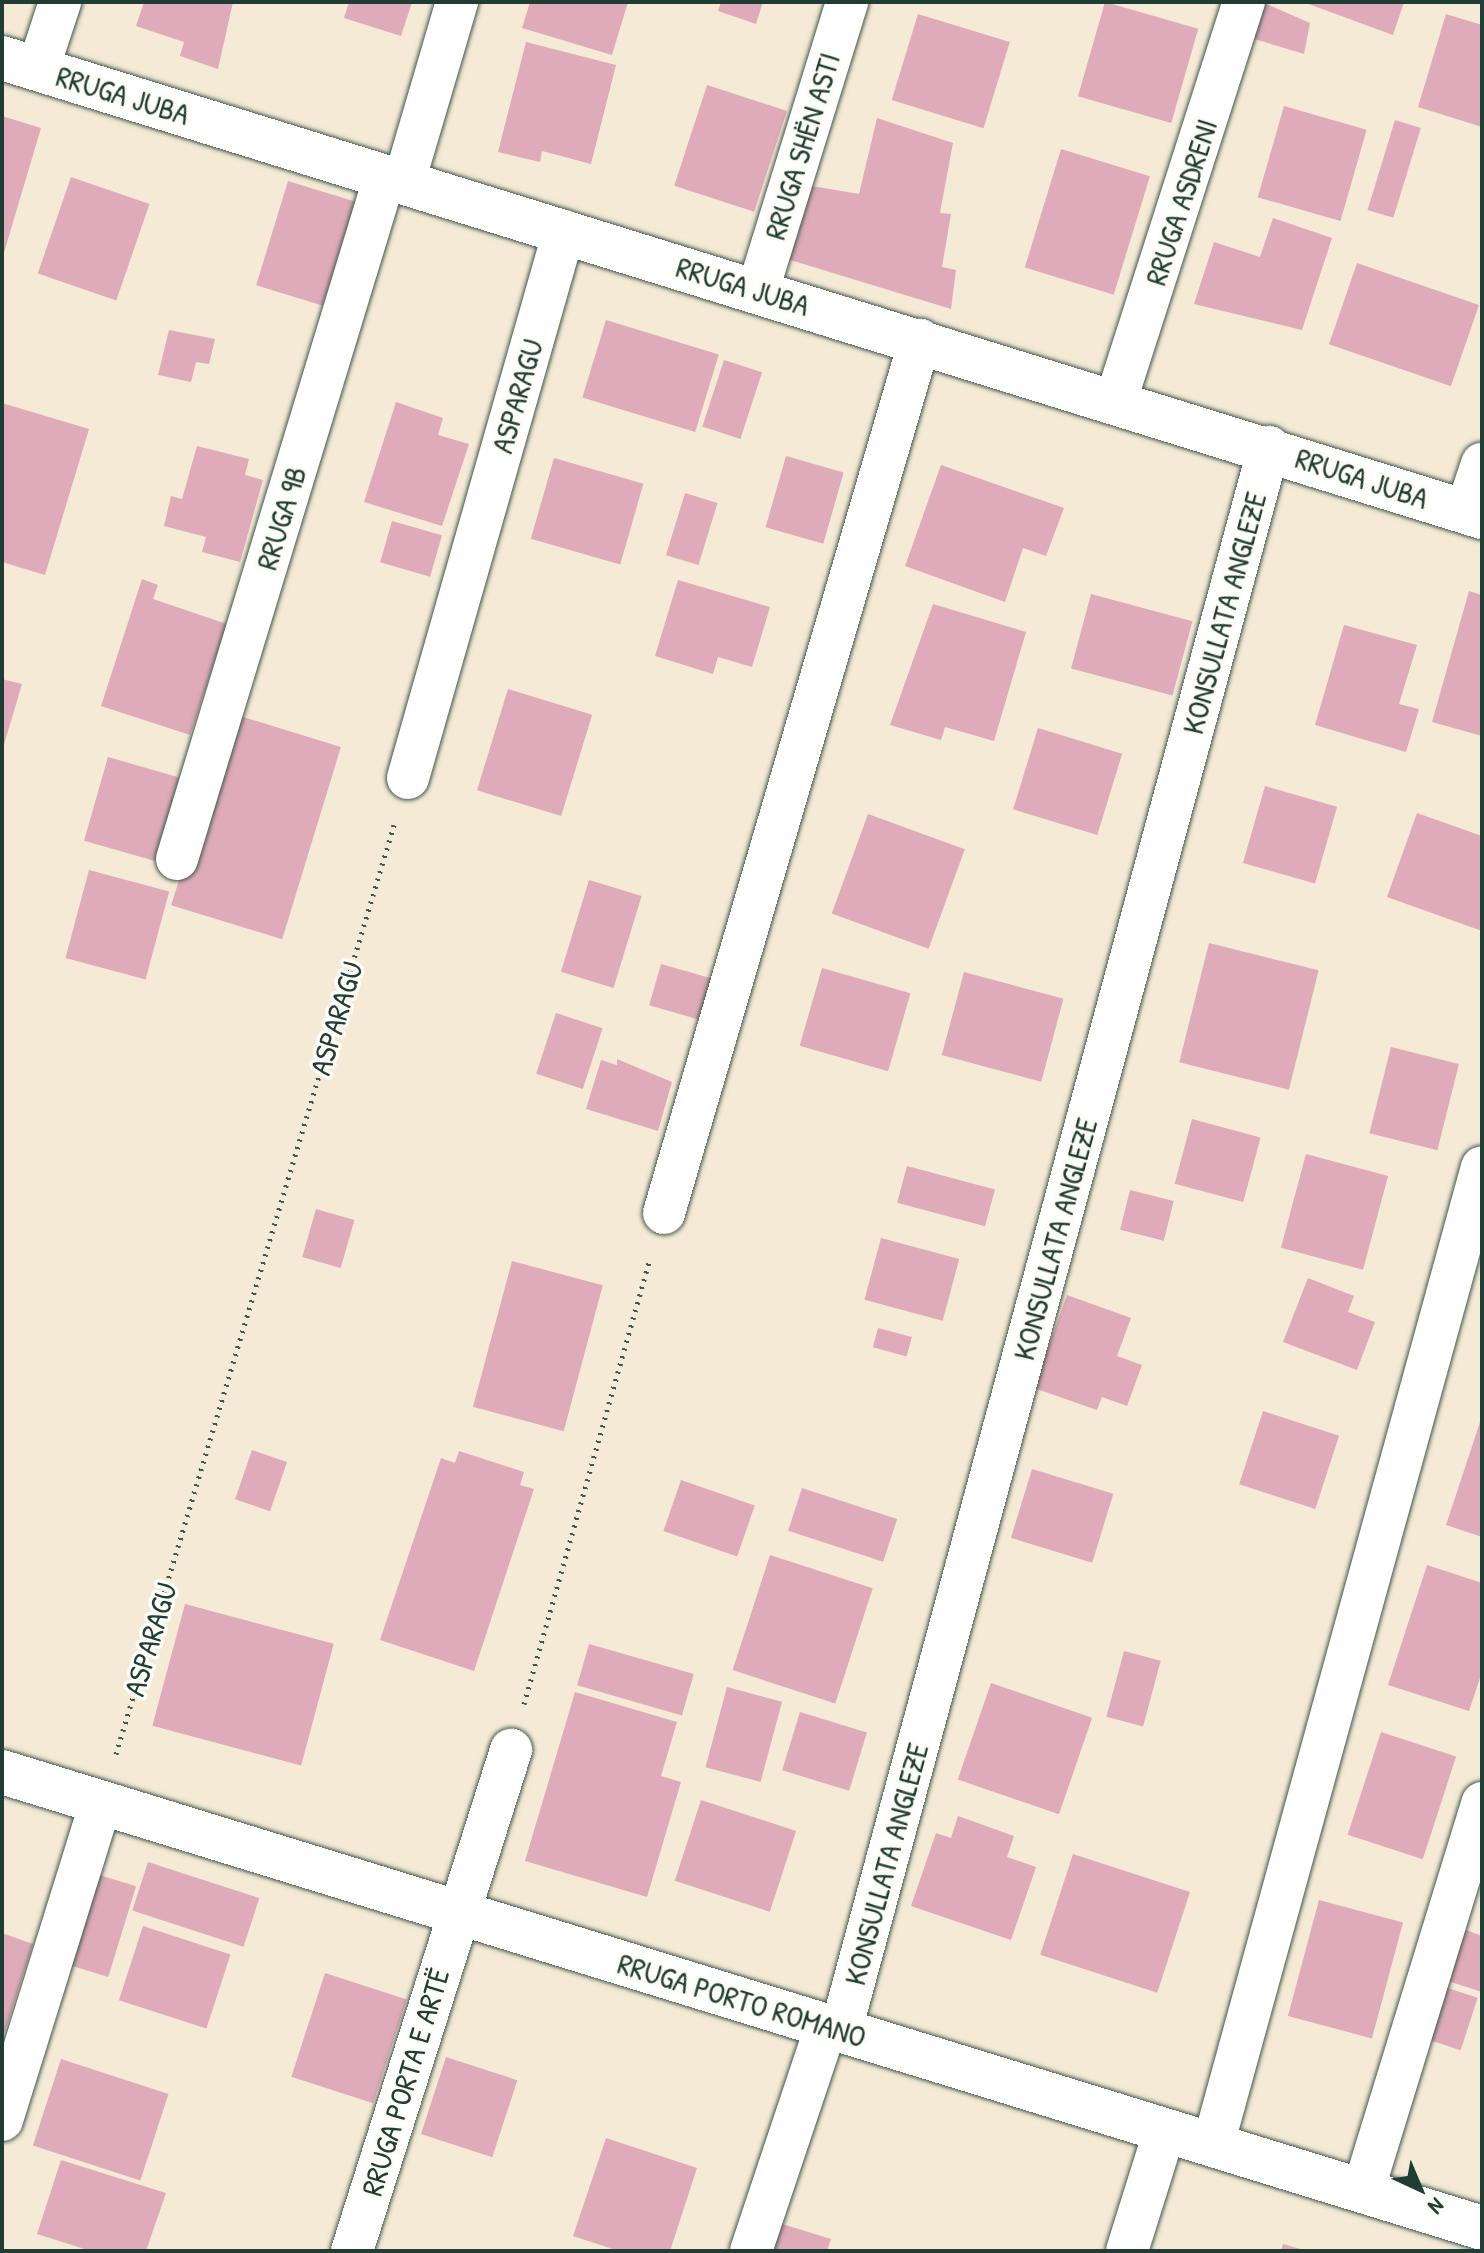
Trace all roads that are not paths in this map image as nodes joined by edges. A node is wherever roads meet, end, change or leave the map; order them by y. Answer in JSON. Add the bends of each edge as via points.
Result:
{"nodes":[{"id":1,"x":60,"y":2,"type":"edge"},
{"id":2,"x":457,"y":2,"type":"edge"},
{"id":3,"x":847,"y":2,"type":"edge"},
{"id":4,"x":1244,"y":2,"type":"edge"},
{"id":5,"x":20,"y":64,"type":"edge"},
{"id":6,"x":395,"y":179,"type":"junction"},
{"id":7,"x":564,"y":231,"type":"junction"},
{"id":8,"x":758,"y":290,"type":"junction"},
{"id":9,"x":920,"y":340,"type":"junction"},
{"id":10,"x":1116,"y":400,"type":"junction"},
{"id":11,"x":1269,"y":447,"type":"junction"},
{"id":12,"x":1482,"y":464,"type":"edge"},
{"id":13,"x":1474,"y":514,"type":"edge"},
{"id":14,"x":408,"y":778,"type":"road end"},
{"id":15,"x":177,"y":859,"type":"dead end"},
{"id":16,"x":1482,"y":1167,"type":"edge"},
{"id":17,"x":664,"y":1213,"type":"road end"},
{"id":18,"x":511,"y":1750,"type":"road end"},
{"id":19,"x":2,"y":1772,"type":"edge"},
{"id":20,"x":101,"y":1803,"type":"junction"},
{"id":21,"x":1482,"y":1803,"type":"edge"},
{"id":22,"x":458,"y":1912,"type":"junction"},
{"id":23,"x":834,"y":2028,"type":"junction"},
{"id":24,"x":2,"y":2120,"type":"edge"},
{"id":25,"x":1165,"y":2130,"type":"junction"},
{"id":26,"x":1213,"y":2145,"type":"junction"},
{"id":27,"x":1363,"y":2191,"type":"junction"},
{"id":28,"x":1482,"y":2228,"type":"edge"},
{"id":29,"x":352,"y":2251,"type":"edge"},
{"id":30,"x":751,"y":2251,"type":"edge"},
{"id":31,"x":1127,"y":2251,"type":"edge"}],
"edges":[{"from":1,"to":5,"type":"street"},
{"from":2,"to":6,"type":"street","name":"RRUGA 9B"},
{"from":3,"to":8,"type":"street","name":"RRUGA SHËN ASTI"},
{"from":4,"to":10,"type":"street","name":"RRUGA ASDRENI"},
{"from":5,"to":6,"type":"street","name":"RRUGA JUBA"},
{"from":6,"to":7,"type":"street","name":"RRUGA JUBA"},
{"from":6,"to":15,"type":"street","name":"RRUGA 9B"},
{"from":7,"to":8,"type":"street","name":"RRUGA JUBA"},
{"from":7,"to":14,"type":"street","name":"ASPARAGU"},
{"from":8,"to":9,"type":"street","name":"RRUGA JUBA"},
{"from":9,"to":10,"type":"street","name":"RRUGA JUBA"},
{"from":9,"to":17,"type":"street"},
{"from":10,"to":11,"type":"street","name":"RRUGA JUBA"},
{"from":11,"to":13,"type":"street","name":"RRUGA JUBA"},
{"from":11,"to":23,"type":"street","name":"KONSULLATA ANGLEZE"},
{"from":12,"to":13,"type":"street"},
{"from":16,"to":26,"type":"street"},
{"from":18,"to":22,"type":"street","name":"RRUGA PORTA E ARTË"},
{"from":19,"to":20,"type":"street","name":"RRUGA PORTO ROMANO"},
{"from":20,"to":22,"type":"street","name":"RRUGA PORTO ROMANO"},
{"from":20,"to":24,"type":"street"},
{"from":21,"to":27,"type":"street"},
{"from":22,"to":23,"type":"street","name":"RRUGA PORTO ROMANO"},
{"from":22,"to":29,"type":"street","name":"RRUGA PORTA E ARTË"},
{"from":23,"to":25,"type":"street","name":"RRUGA PORTO ROMANO"},
{"from":23,"to":30,"type":"street","name":"KONSULLATA ANGLEZE"},
{"from":25,"to":26,"type":"street","name":"RRUGA PORTO ROMANO"},
{"from":25,"to":31,"type":"street"},
{"from":26,"to":27,"type":"street","name":"RRUGA PORTO ROMANO"},
{"from":27,"to":28,"type":"street","name":"RRUGA PORTO ROMANO"}]}
